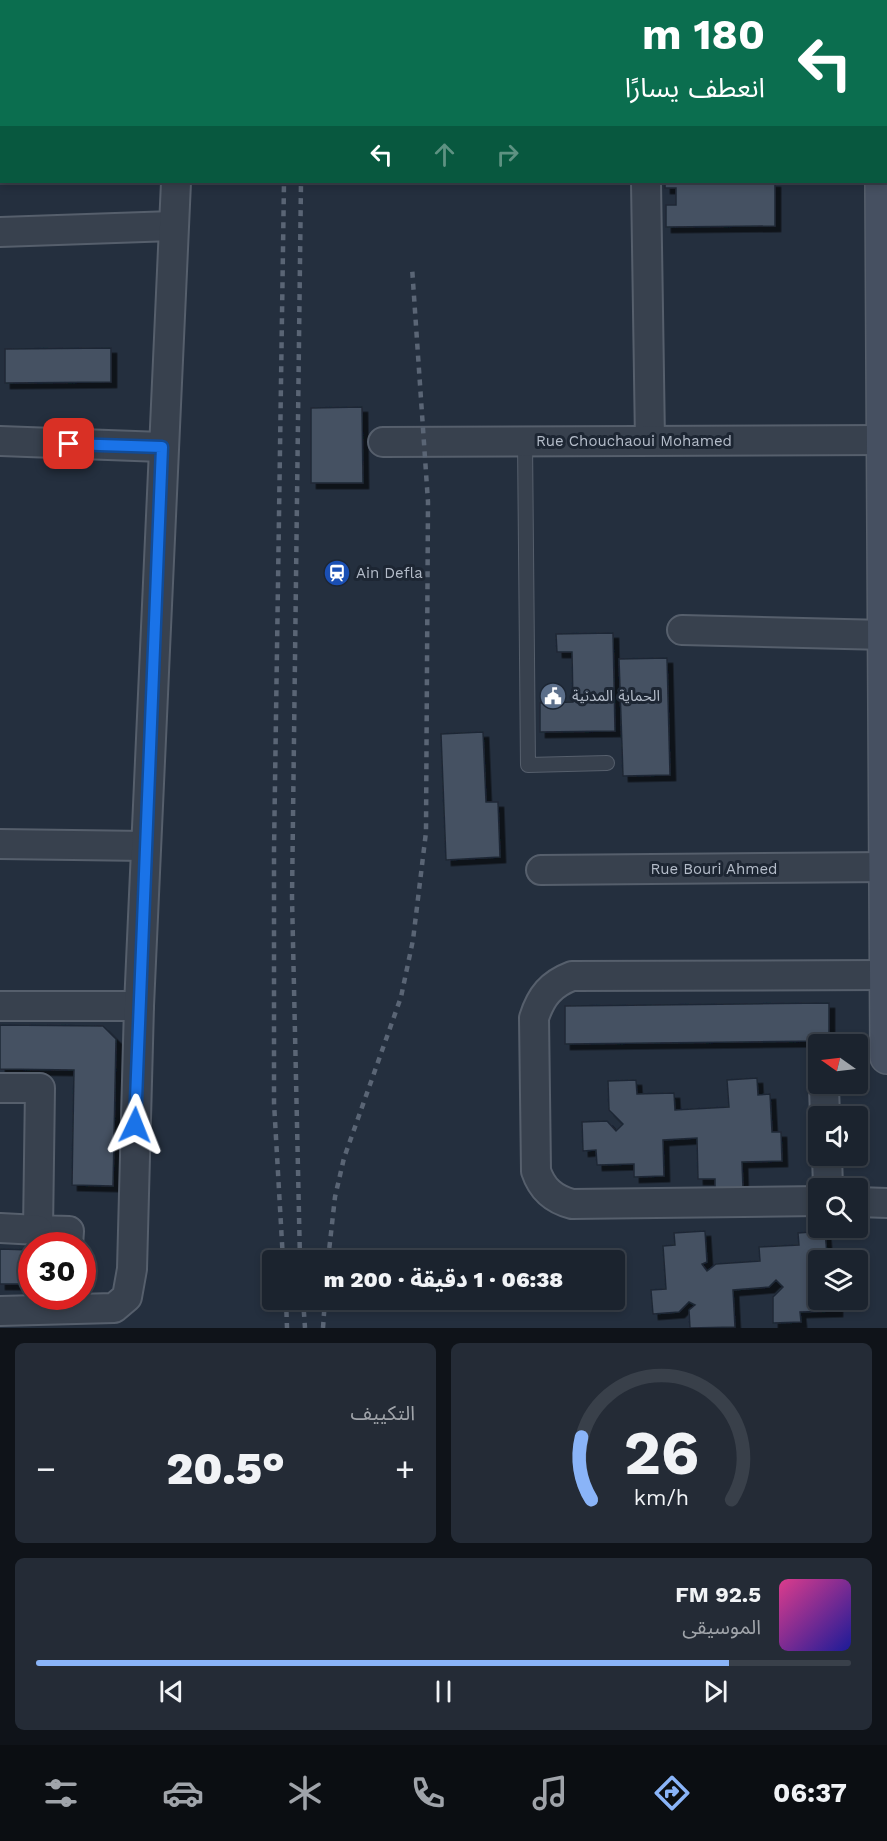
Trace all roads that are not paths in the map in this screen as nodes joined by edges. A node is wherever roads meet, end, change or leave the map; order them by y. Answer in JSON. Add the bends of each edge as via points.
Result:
{"nodes":[{"id":1,"x":176,"y":183,"type":"edge"},
{"id":2,"x":646,"y":183,"type":"edge"},
{"id":3,"x":882,"y":183,"type":"edge"},
{"id":4,"x":173,"y":226,"type":"junction"},
{"id":5,"x":0,"y":232,"type":"edge"},
{"id":6,"x":885,"y":360,"type":"edge"},
{"id":7,"x":650,"y":440,"type":"junction"},
{"id":8,"x":884,"y":440,"type":"junction"},
{"id":9,"x":0,"y":441,"type":"edge"},
{"id":10,"x":525,"y":441,"type":"junction"},
{"id":11,"x":383,"y":442,"type":"dead end"},
{"id":12,"x":162,"y":447,"type":"junction"},
{"id":13,"x":886,"y":510,"type":"edge"},
{"id":14,"x":682,"y":630,"type":"dead end"},
{"id":15,"x":886,"y":635,"type":"edge"},
{"id":16,"x":607,"y":764,"type":"dead end"},
{"id":17,"x":0,"y":844,"type":"edge"},
{"id":18,"x":146,"y":846,"type":"junction"},
{"id":19,"x":886,"y":867,"type":"edge"},
{"id":20,"x":541,"y":870,"type":"dead end"},
{"id":21,"x":886,"y":975,"type":"edge"},
{"id":22,"x":0,"y":1006,"type":"edge"},
{"id":23,"x":139,"y":1006,"type":"junction"},
{"id":24,"x":887,"y":1057,"type":"edge"},
{"id":25,"x":0,"y":1088,"type":"edge"},
{"id":26,"x":808,"y":1201,"type":"edge"},
{"id":27,"x":868,"y":1202,"type":"edge"},
{"id":28,"x":887,"y":1203,"type":"edge"},
{"id":29,"x":0,"y":1228,"type":"edge"},
{"id":30,"x":38,"y":1230,"type":"junction"},
{"id":31,"x":69,"y":1232,"type":"edge"},
{"id":32,"x":96,"y":1306,"type":"edge"},
{"id":33,"x":18,"y":1309,"type":"edge"},
{"id":34,"x":0,"y":1311,"type":"edge"}],
"edges":[{"from":1,"to":4,"type":"street"},
{"from":2,"to":7,"type":"street"},
{"from":3,"to":6,"type":"street"},
{"from":4,"to":5,"type":"street"},
{"from":4,"to":12,"type":"street"},
{"from":6,"to":8,"type":"street"},
{"from":7,"to":8,"type":"street","name":"Rue Chouchaoui Mohamed"},
{"from":7,"to":10,"type":"street","name":"Rue Chouchaoui Mohamed"},
{"from":8,"to":13,"type":"street"},
{"from":9,"to":12,"type":"street"},
{"from":10,"to":11,"type":"street","name":"Rue Chouchaoui Mohamed"},
{"from":10,"to":16,"type":"lane","via":[[528,765]]},
{"from":12,"to":18,"type":"street"},
{"from":13,"to":15,"type":"street"},
{"from":14,"to":15,"type":"street"},
{"from":15,"to":19,"type":"street"},
{"from":17,"to":18,"type":"street"},
{"from":18,"to":23,"type":"street"},
{"from":19,"to":20,"type":"street","name":"Rue Bouri Ahmed"},
{"from":19,"to":21,"type":"street"},
{"from":21,"to":24,"type":"street"},
{"from":21,"to":26,"type":"street","via":[[587,974],[558,981],[547,991],[534,1018],[536,1171],[552,1196],[572,1204]]},
{"from":22,"to":23,"type":"street"},
{"from":23,"to":32,"type":"street","via":[[128,1297],[114,1308]]},
{"from":25,"to":30,"type":"street","via":[[40,1089]]},
{"from":27,"to":28,"type":"street"},
{"from":29,"to":30,"type":"street"},
{"from":30,"to":31,"type":"street"},
{"from":33,"to":34,"type":"street"}]}
